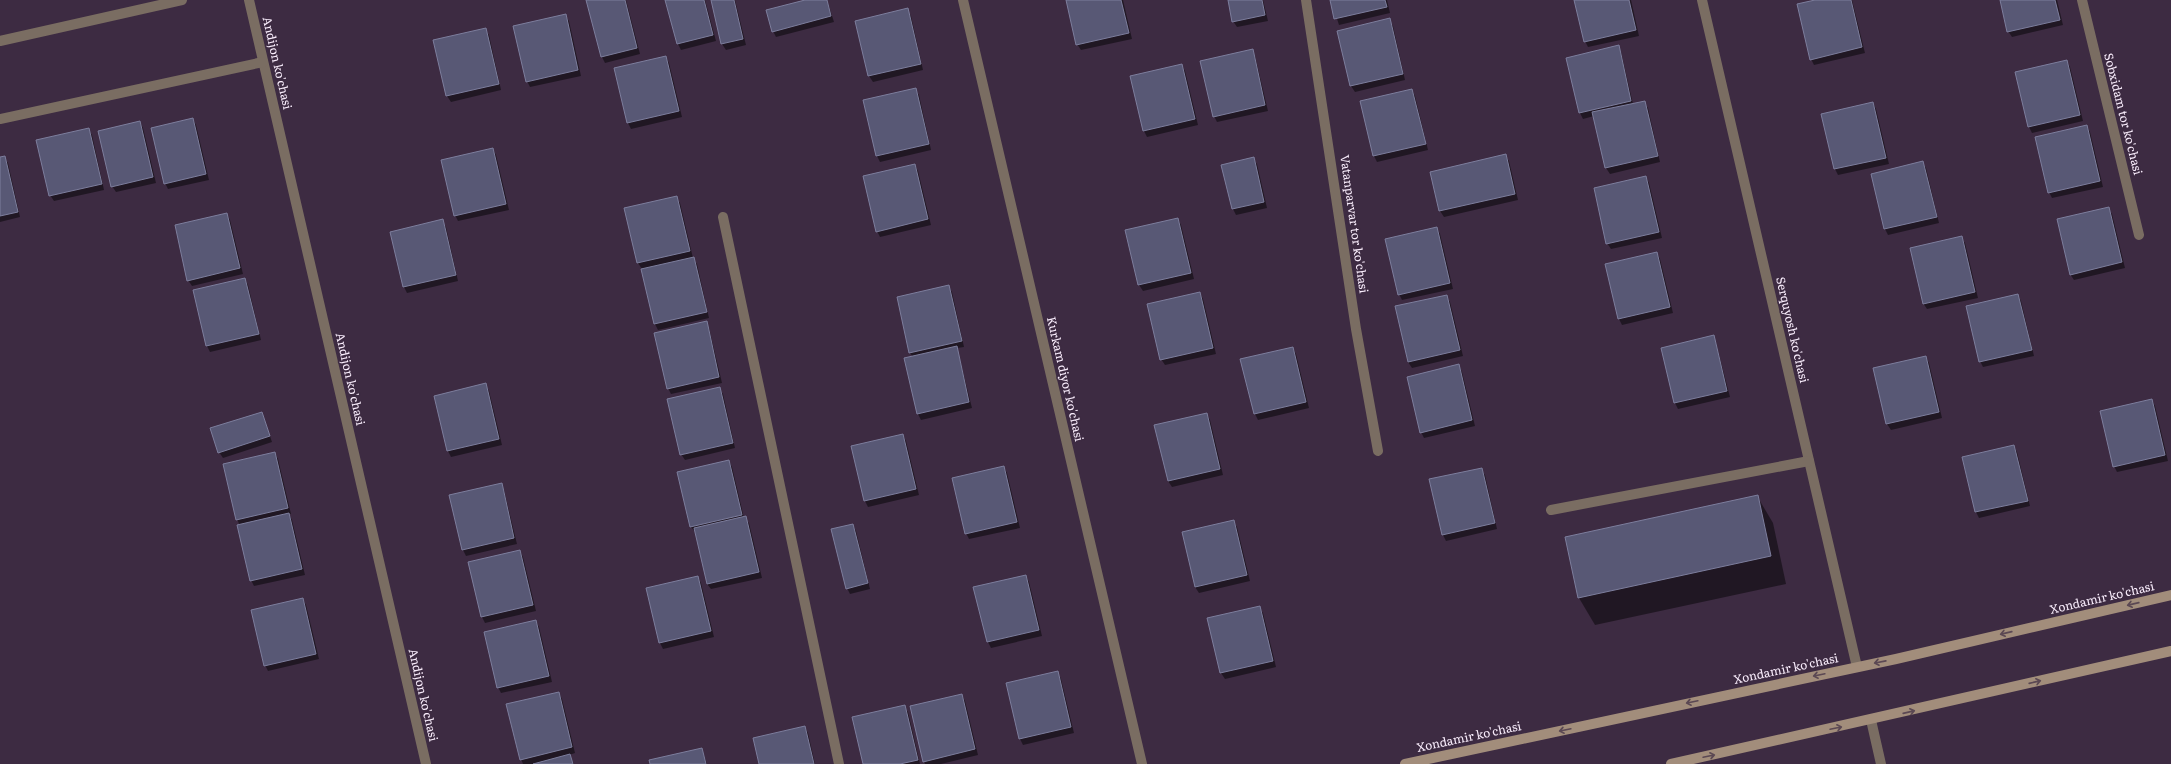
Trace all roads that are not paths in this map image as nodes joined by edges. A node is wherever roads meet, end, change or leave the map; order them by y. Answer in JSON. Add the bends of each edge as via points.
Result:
{"nodes":[{"id":1,"x":182,"y":0,"type":"edge"},
{"id":2,"x":249,"y":0,"type":"edge"},
{"id":3,"x":963,"y":0,"type":"edge"},
{"id":4,"x":1306,"y":0,"type":"edge"},
{"id":5,"x":1702,"y":0,"type":"edge"},
{"id":6,"x":2082,"y":0,"type":"edge"},
{"id":7,"x":0,"y":41,"type":"edge"},
{"id":8,"x":263,"y":62,"type":"junction"},
{"id":9,"x":0,"y":119,"type":"edge"},
{"id":10,"x":723,"y":217,"type":"dead end"},
{"id":11,"x":2139,"y":235,"type":"dead end"},
{"id":12,"x":1378,"y":451,"type":"dead end"},
{"id":13,"x":1809,"y":461,"type":"junction"},
{"id":14,"x":1551,"y":510,"type":"dead end"},
{"id":15,"x":2171,"y":595,"type":"edge"},
{"id":16,"x":2171,"y":651,"type":"edge"},
{"id":17,"x":1857,"y":667,"type":"junction"},
{"id":18,"x":1871,"y":720,"type":"junction"},
{"id":19,"x":426,"y":764,"type":"edge"},
{"id":20,"x":839,"y":764,"type":"edge"},
{"id":21,"x":1142,"y":764,"type":"edge"},
{"id":22,"x":1406,"y":764,"type":"edge"},
{"id":23,"x":1671,"y":764,"type":"edge"},
{"id":24,"x":1881,"y":764,"type":"edge"}],
"edges":[{"from":1,"to":7,"type":"street"},
{"from":2,"to":8,"type":"street","name":"Andijon ko'chasi"},
{"from":3,"to":21,"type":"street","name":"Kurkam diyor ko'chasi"},
{"from":4,"to":12,"type":"street","name":"Vatanparvar tor ko'chasi","via":[[1356,329]]},
{"from":5,"to":13,"type":"street","name":"Serquyosh ko'chasi"},
{"from":6,"to":11,"type":"street","name":"Sobxidam tor ko'chasi"},
{"from":8,"to":9,"type":"street"},
{"from":8,"to":19,"type":"street","name":"Andijon ko'chasi"},
{"from":10,"to":20,"type":"street"},
{"from":13,"to":14,"type":"street"},
{"from":13,"to":17,"type":"street","name":"Serquyosh ko'chasi"},
{"from":15,"to":17,"type":"main road","name":"Xondamir ko'chasi","one_way":true},
{"from":18,"to":16,"type":"main road","one_way":true},
{"from":17,"to":22,"type":"main road","name":"Xondamir ko'chasi","one_way":true},
{"from":23,"to":18,"type":"main road","one_way":true},
{"from":18,"to":24,"type":"street"}]}
